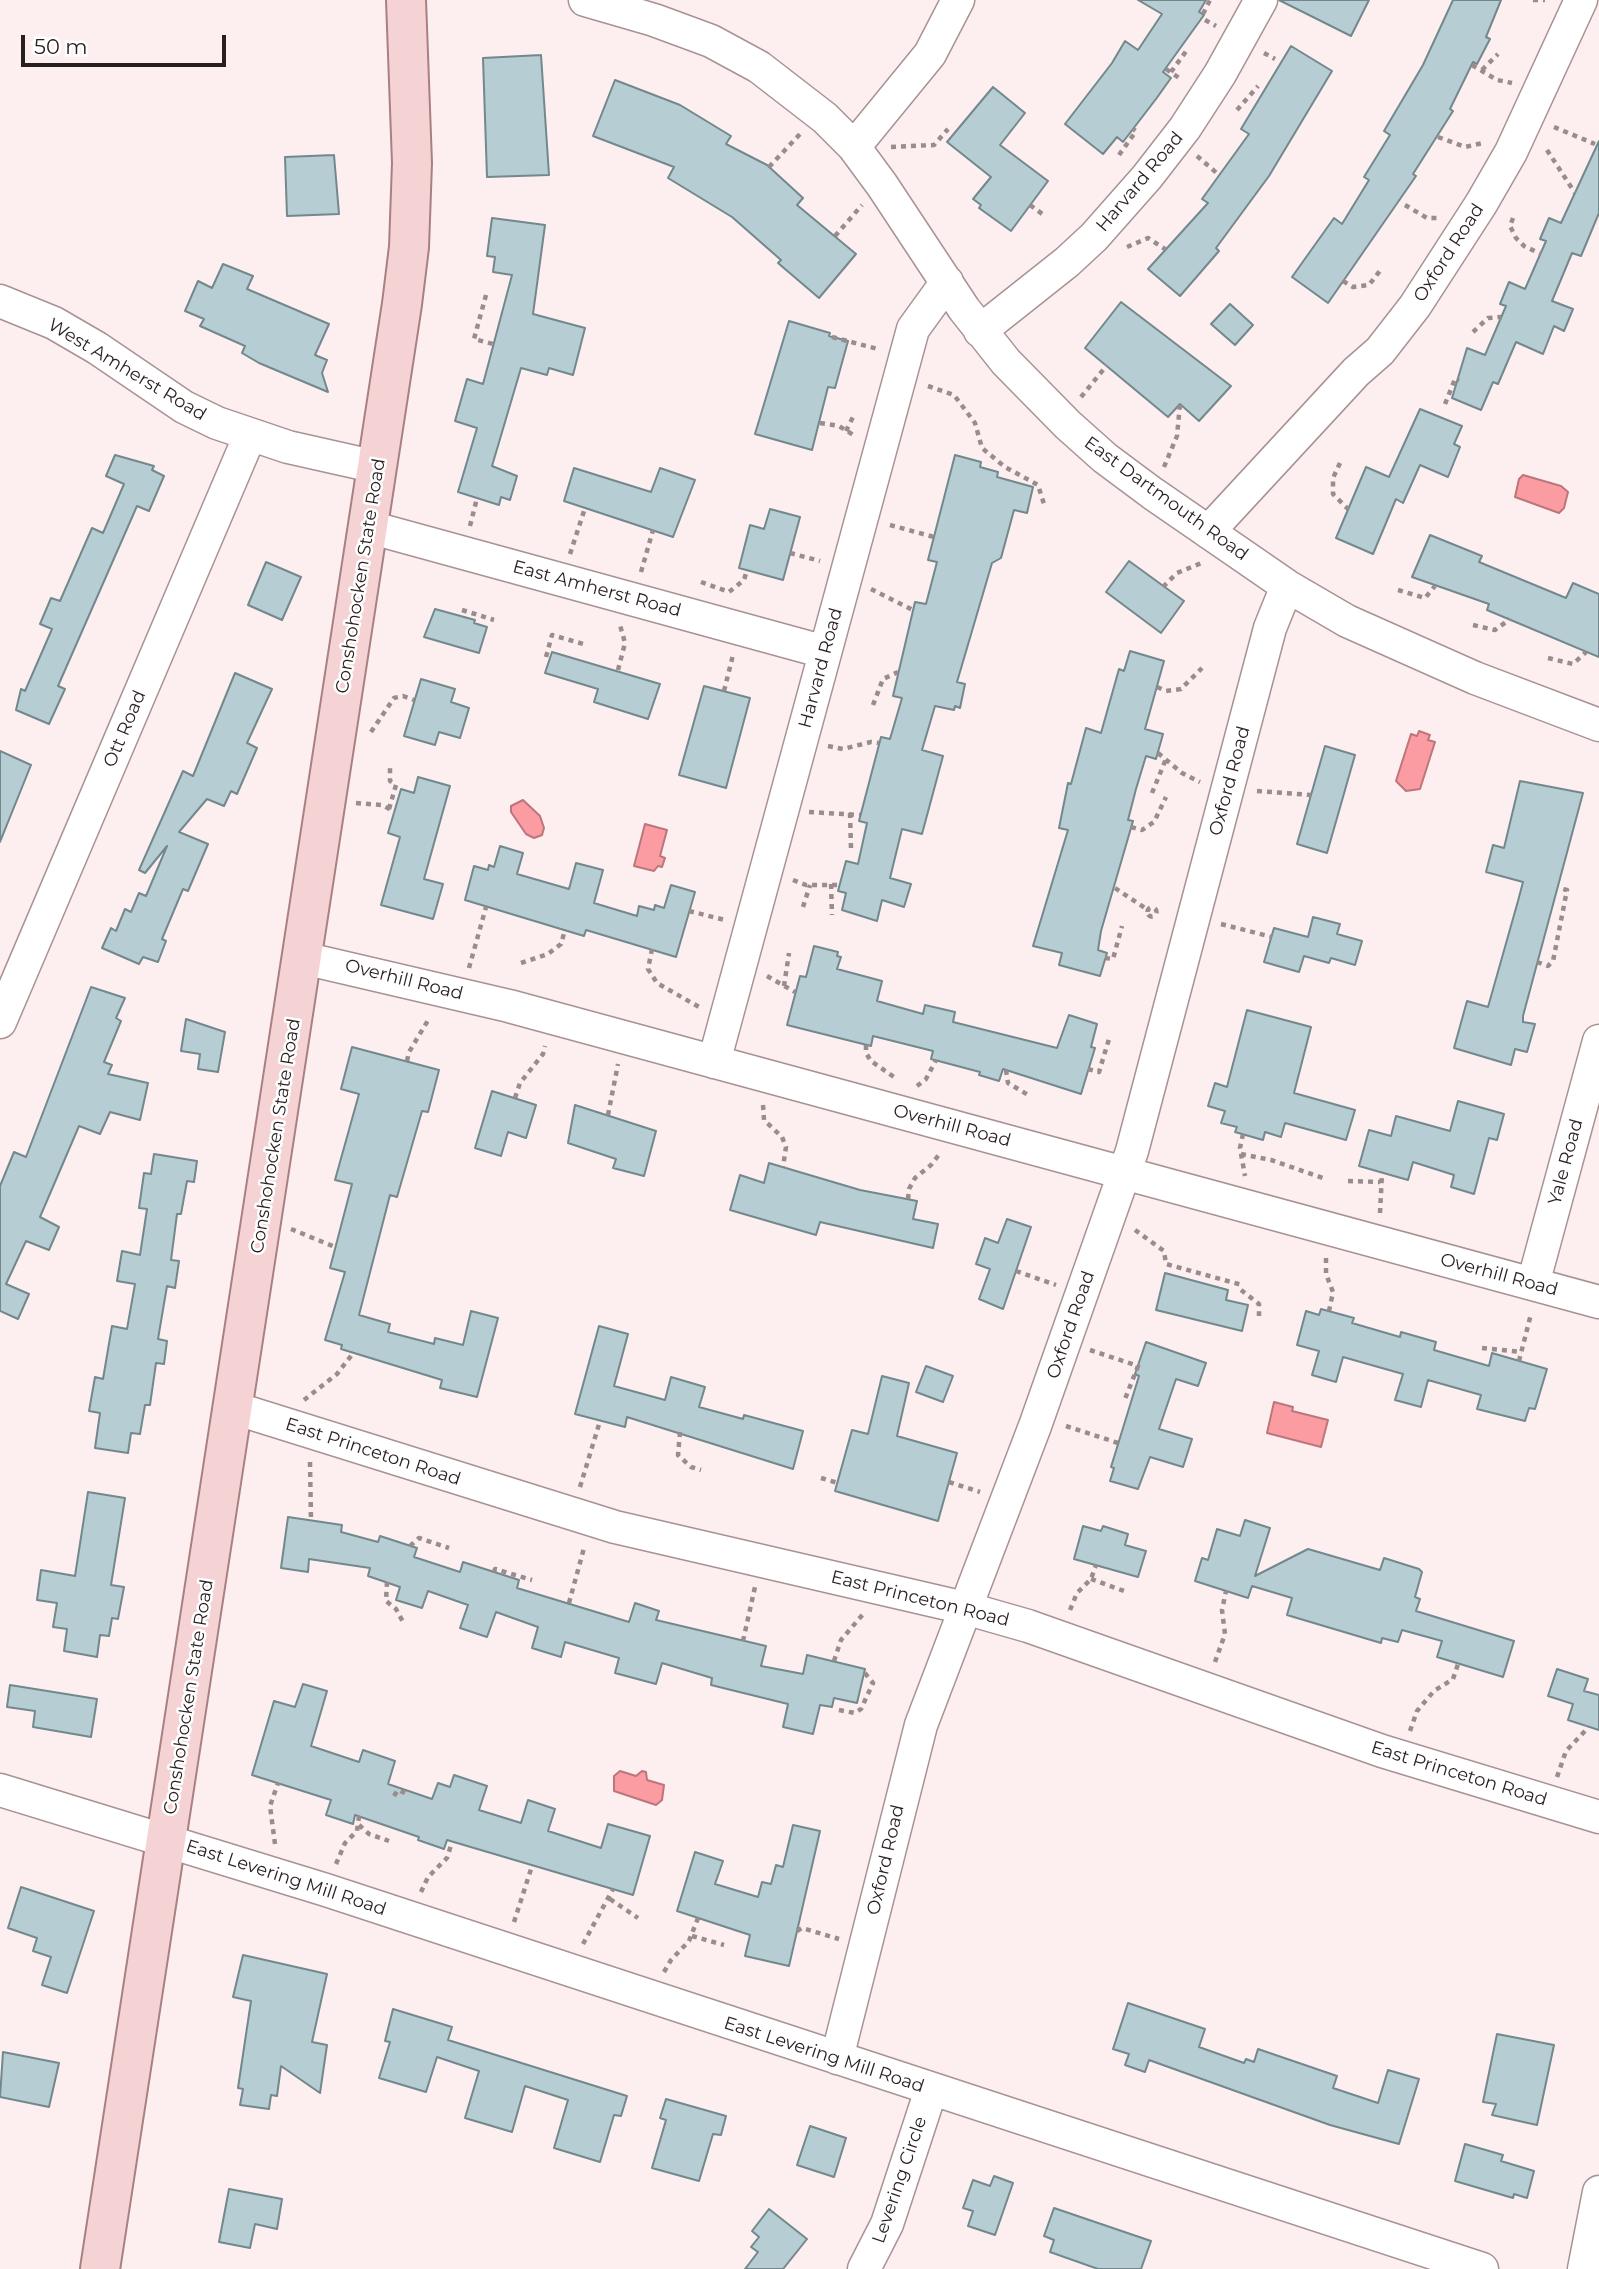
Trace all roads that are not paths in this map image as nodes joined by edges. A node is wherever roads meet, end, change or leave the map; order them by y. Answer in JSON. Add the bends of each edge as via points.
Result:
{"nodes":[{"id":1,"x":406,"y":0,"type":"edge"},
{"id":2,"x":585,"y":0,"type":"edge"},
{"id":3,"x":958,"y":0,"type":"edge"},
{"id":4,"x":1261,"y":0,"type":"edge"},
{"id":5,"x":1581,"y":0,"type":"edge"},
{"id":6,"x":659,"y":10,"type":"edge"},
{"id":7,"x":854,"y":147,"type":"junction"},
{"id":8,"x":947,"y":282,"type":"junction"},
{"id":9,"x":0,"y":301,"type":"edge"},
{"id":10,"x":980,"y":331,"type":"junction"},
{"id":11,"x":250,"y":435,"type":"junction"},
{"id":12,"x":377,"y":467,"type":"junction"},
{"id":13,"x":369,"y":527,"type":"junction"},
{"id":14,"x":1215,"y":537,"type":"junction"},
{"id":15,"x":1287,"y":586,"type":"junction"},
{"id":16,"x":825,"y":652,"type":"junction"},
{"id":17,"x":1599,"y":725,"type":"edge"},
{"id":18,"x":303,"y":957,"type":"junction"},
{"id":19,"x":0,"y":1022,"type":"edge"},
{"id":20,"x":1599,"y":1041,"type":"edge"},
{"id":21,"x":714,"y":1062,"type":"junction"},
{"id":22,"x":1124,"y":1173,"type":"junction"},
{"id":23,"x":1533,"y":1284,"type":"junction"},
{"id":24,"x":1599,"y":1302,"type":"edge"},
{"id":25,"x":234,"y":1408,"type":"junction"},
{"id":26,"x":965,"y":1608,"type":"junction"},
{"id":27,"x":0,"y":1790,"type":"edge"},
{"id":28,"x":1599,"y":1816,"type":"edge"},
{"id":29,"x":166,"y":1840,"type":"junction"},
{"id":30,"x":837,"y":2058,"type":"junction"},
{"id":31,"x":931,"y":2090,"type":"junction"},
{"id":32,"x":1599,"y":2192,"type":"edge"},
{"id":33,"x":100,"y":2269,"type":"edge"},
{"id":34,"x":864,"y":2269,"type":"edge"},
{"id":35,"x":1482,"y":2269,"type":"edge"},
{"id":36,"x":1584,"y":2269,"type":"edge"}],
"edges":[{"from":1,"to":12,"type":"main road","name":"Conshohocken State Road","via":[[412,163],[409,247]]},
{"from":2,"to":6,"type":"street","name":"East Dartmouth Road"},
{"from":3,"to":7,"type":"street","via":[[930,54]]},
{"from":4,"to":10,"type":"street","name":"Harvard Road","via":[[1213,85],[1147,177],[1067,262]]},
{"from":5,"to":14,"type":"street","name":"Oxford Road","via":[[1511,152],[1415,306]]},
{"from":6,"to":7,"type":"street","name":"East Dartmouth Road","via":[[759,67],[825,118]]},
{"from":7,"to":8,"type":"street","name":"East Dartmouth Road"},
{"from":8,"to":10,"type":"street","name":"East Dartmouth Road"},
{"from":8,"to":16,"type":"street","name":"Harvard Road","via":[[913,329]]},
{"from":9,"to":11,"type":"street","name":"West Amherst Road","via":[[65,329],[184,407]]},
{"from":10,"to":14,"type":"street","name":"East Dartmouth Road","via":[[1105,458]]},
{"from":11,"to":12,"type":"street","name":"West Amherst Road"},
{"from":11,"to":19,"type":"street","name":"Ott Road"},
{"from":12,"to":13,"type":"main road","name":"Conshohocken State Road"},
{"from":13,"to":16,"type":"street","name":"East Amherst Road"},
{"from":13,"to":18,"type":"main road","name":"Conshohocken State Road"},
{"from":14,"to":15,"type":"street","name":"East Dartmouth Road"},
{"from":15,"to":17,"type":"street","name":"East Dartmouth Road","via":[[1402,646]]},
{"from":15,"to":22,"type":"street","name":"Oxford Road","via":[[1270,628]]},
{"from":16,"to":21,"type":"street","name":"Harvard Road"},
{"from":18,"to":21,"type":"street","name":"Overhill Road","via":[[457,983],[551,1018]]},
{"from":18,"to":25,"type":"main road","name":"Conshohocken State Road"},
{"from":20,"to":23,"type":"street","name":"Yale Road"},
{"from":21,"to":22,"type":"street","name":"Overhill Road"},
{"from":22,"to":23,"type":"street","name":"Overhill Road"},
{"from":22,"to":26,"type":"street","name":"Oxford Road"},
{"from":23,"to":24,"type":"street","name":"Overhill Road"},
{"from":25,"to":26,"type":"street","name":"East Princeton Road","via":[[582,1517]]},
{"from":25,"to":29,"type":"main road","name":"Conshohocken State Road"},
{"from":26,"to":28,"type":"street","name":"East Princeton Road","via":[[1382,1751]]},
{"from":26,"to":30,"type":"street","name":"Oxford Road","via":[[921,1725]]},
{"from":27,"to":29,"type":"street","name":"East Levering Mill Road"},
{"from":29,"to":30,"type":"street","name":"East Levering Mill Road"},
{"from":29,"to":33,"type":"main road","name":"Conshohocken State Road"},
{"from":30,"to":31,"type":"street","name":"East Levering Mill Road"},
{"from":31,"to":34,"type":"street","name":"Levering Circle","via":[[887,2224]]},
{"from":31,"to":35,"type":"street","name":"East Levering Mill Road"},
{"from":32,"to":36,"type":"street"}]}
